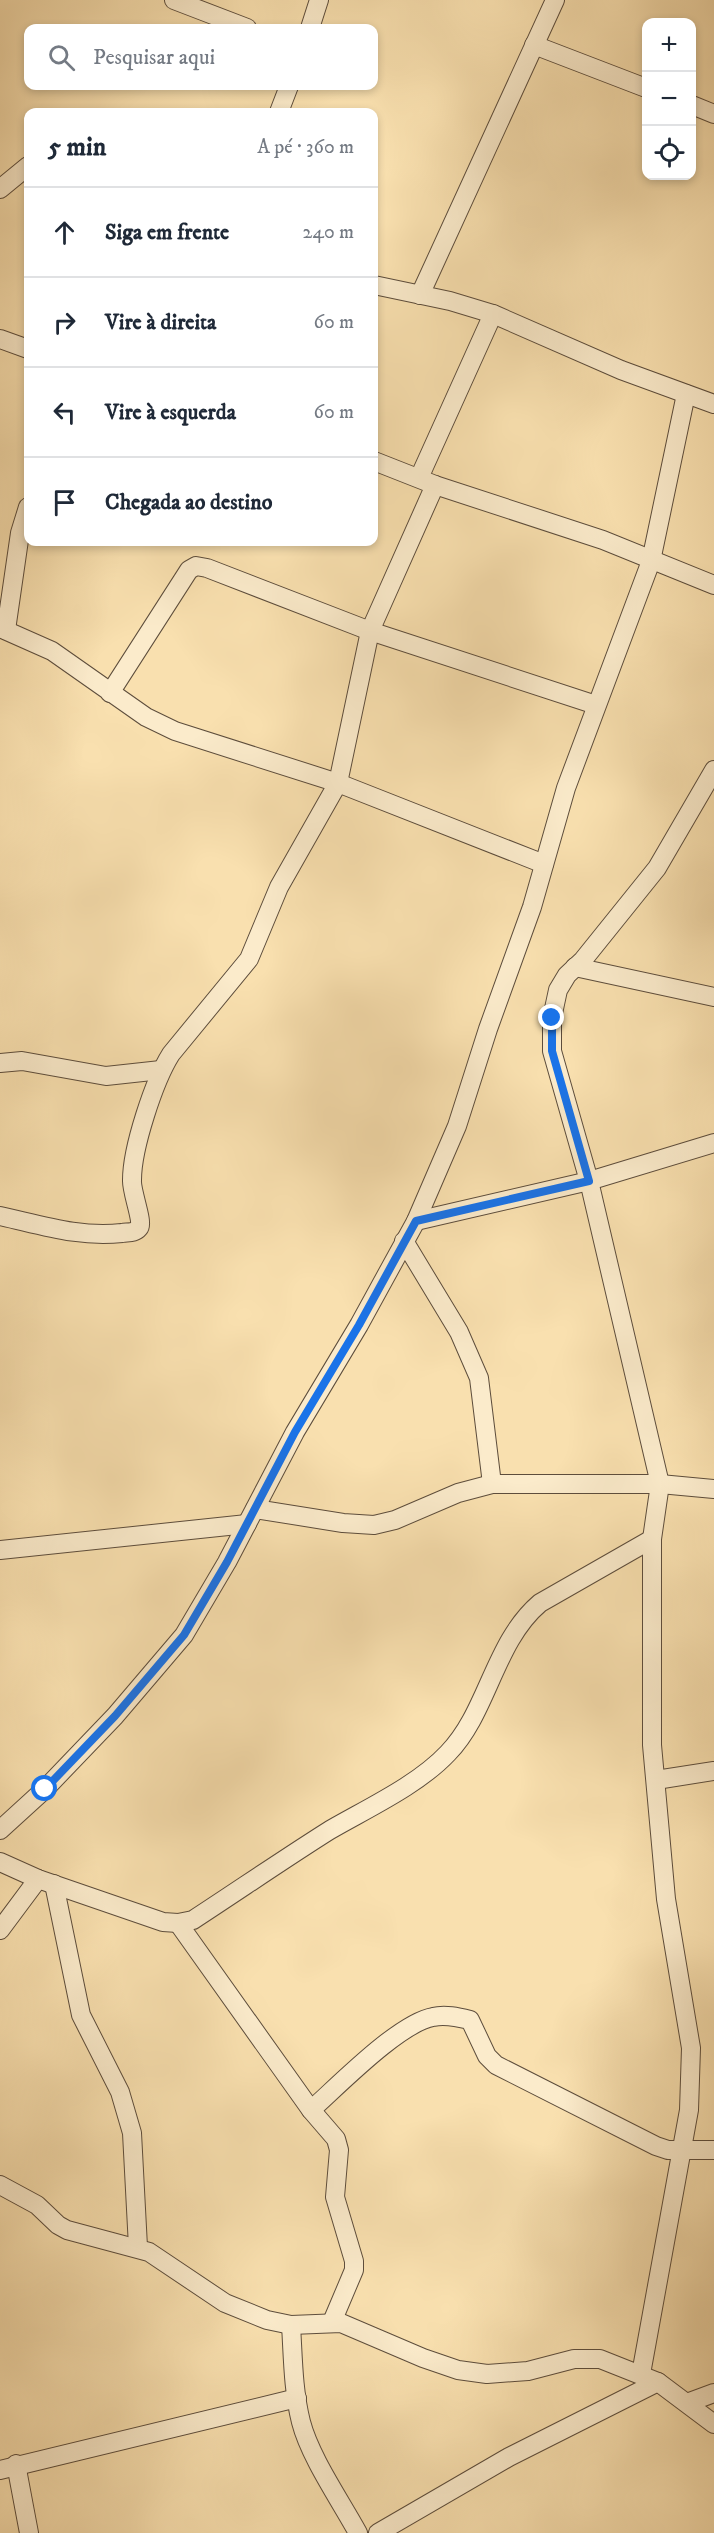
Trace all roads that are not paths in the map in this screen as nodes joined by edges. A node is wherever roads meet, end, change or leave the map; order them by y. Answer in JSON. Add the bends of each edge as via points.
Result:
{"nodes":[{"id":1,"x":174,"y":0,"type":"edge"},
{"id":2,"x":319,"y":0,"type":"edge"},
{"id":3,"x":555,"y":0,"type":"edge"},
{"id":4,"x":237,"y":24,"type":"edge"},
{"id":5,"x":311,"y":24,"type":"edge"},
{"id":6,"x":534,"y":45,"type":"junction"},
{"id":7,"x":642,"y":86,"type":"edge"},
{"id":8,"x":287,"y":90,"type":"edge"},
{"id":9,"x":696,"y":107,"type":"edge"},
{"id":10,"x":281,"y":108,"type":"edge"},
{"id":11,"x":714,"y":114,"type":"edge"},
{"id":12,"x":24,"y":169,"type":"edge"},
{"id":13,"x":0,"y":189,"type":"edge"},
{"id":14,"x":378,"y":286,"type":"edge"},
{"id":15,"x":420,"y":295,"type":"junction"},
{"id":16,"x":493,"y":314,"type":"junction"},
{"id":17,"x":0,"y":339,"type":"edge"},
{"id":18,"x":24,"y":348,"type":"edge"},
{"id":19,"x":686,"y":394,"type":"junction"},
{"id":20,"x":714,"y":404,"type":"edge"},
{"id":21,"x":378,"y":463,"type":"edge"},
{"id":22,"x":427,"y":482,"type":"junction"},
{"id":23,"x":24,"y":520,"type":"edge"},
{"id":24,"x":651,"y":561,"type":"junction"},
{"id":25,"x":714,"y":585,"type":"edge"},
{"id":26,"x":3,"y":629,"type":"edge"},
{"id":27,"x":370,"y":631,"type":"junction"},
{"id":28,"x":110,"y":693,"type":"junction"},
{"id":29,"x":596,"y":705,"type":"junction"},
{"id":30,"x":714,"y":770,"type":"edge"},
{"id":31,"x":338,"y":783,"type":"junction"},
{"id":32,"x":544,"y":864,"type":"junction"},
{"id":33,"x":575,"y":967,"type":"junction"},
{"id":34,"x":714,"y":997,"type":"edge"},
{"id":35,"x":0,"y":1063,"type":"edge"},
{"id":36,"x":161,"y":1070,"type":"junction"},
{"id":37,"x":714,"y":1143,"type":"edge"},
{"id":38,"x":589,"y":1181,"type":"junction"},
{"id":39,"x":0,"y":1216,"type":"edge"},
{"id":40,"x":416,"y":1221,"type":"junction"},
{"id":41,"x":404,"y":1241,"type":"junction"},
{"id":42,"x":492,"y":1484,"type":"junction"},
{"id":43,"x":660,"y":1484,"type":"junction"},
{"id":44,"x":714,"y":1489,"type":"edge"},
{"id":45,"x":251,"y":1516,"type":"junction"},
{"id":46,"x":652,"y":1539,"type":"junction"},
{"id":47,"x":0,"y":1550,"type":"edge"},
{"id":48,"x":714,"y":1771,"type":"edge"},
{"id":49,"x":656,"y":1780,"type":"junction"},
{"id":50,"x":0,"y":1830,"type":"edge"},
{"id":51,"x":0,"y":1862,"type":"edge"},
{"id":52,"x":46,"y":1882,"type":"junction"},
{"id":53,"x":178,"y":1923,"type":"junction"},
{"id":54,"x":0,"y":1930,"type":"edge"},
{"id":55,"x":311,"y":2110,"type":"junction"},
{"id":56,"x":683,"y":2150,"type":"junction"},
{"id":57,"x":714,"y":2150,"type":"edge"},
{"id":58,"x":0,"y":2185,"type":"edge"},
{"id":59,"x":138,"y":2247,"type":"junction"},
{"id":60,"x":332,"y":2322,"type":"junction"},
{"id":61,"x":291,"y":2325,"type":"junction"},
{"id":62,"x":641,"y":2374,"type":"junction"},
{"id":63,"x":658,"y":2382,"type":"junction"},
{"id":64,"x":714,"y":2393,"type":"edge"},
{"id":65,"x":297,"y":2398,"type":"junction"},
{"id":66,"x":687,"y":2403,"type":"junction"},
{"id":67,"x":714,"y":2424,"type":"edge"},
{"id":68,"x":8,"y":2467,"type":"edge"},
{"id":69,"x":29,"y":2533,"type":"edge"},
{"id":70,"x":358,"y":2533,"type":"edge"},
{"id":71,"x":378,"y":2533,"type":"edge"}],
"edges":[{"from":1,"to":4,"type":"street"},
{"from":2,"to":5,"type":"street"},
{"from":3,"to":6,"type":"street"},
{"from":6,"to":7,"type":"street"},
{"from":6,"to":15,"type":"street"},
{"from":8,"to":10,"type":"street"},
{"from":9,"to":11,"type":"street"},
{"from":12,"to":13,"type":"street"},
{"from":14,"to":15,"type":"street"},
{"from":15,"to":16,"type":"street"},
{"from":16,"to":19,"type":"street"},
{"from":16,"to":22,"type":"street"},
{"from":17,"to":18,"type":"street"},
{"from":19,"to":20,"type":"street"},
{"from":19,"to":24,"type":"street"},
{"from":21,"to":22,"type":"street"},
{"from":22,"to":24,"type":"street","via":[[603,540]]},
{"from":22,"to":27,"type":"street"},
{"from":23,"to":26,"type":"street"},
{"from":24,"to":25,"type":"street"},
{"from":24,"to":29,"type":"street"},
{"from":26,"to":28,"type":"street","via":[[52,651]]},
{"from":27,"to":28,"type":"street","via":[[196,566],[189,570]]},
{"from":27,"to":29,"type":"street"},
{"from":27,"to":31,"type":"street"},
{"from":28,"to":31,"type":"street","via":[[174,731]]},
{"from":29,"to":32,"type":"street"},
{"from":30,"to":33,"type":"street","via":[[657,868]]},
{"from":31,"to":32,"type":"street"},
{"from":31,"to":36,"type":"street","via":[[279,887],[249,959]]},
{"from":32,"to":40,"type":"street","via":[[457,1125]]},
{"from":33,"to":34,"type":"street"},
{"from":33,"to":38,"type":"street","via":[[558,990],[552,1018],[552,1051]]},
{"from":35,"to":36,"type":"street","via":[[22,1061],[106,1076]]},
{"from":36,"to":39,"type":"street","via":[[131,1181],[141,1227],[104,1235],[76,1233]]},
{"from":37,"to":38,"type":"street"},
{"from":38,"to":40,"type":"street"},
{"from":38,"to":43,"type":"street"},
{"from":40,"to":41,"type":"street"},
{"from":41,"to":42,"type":"street","via":[[459,1332],[478,1378]]},
{"from":41,"to":45,"type":"street"},
{"from":42,"to":43,"type":"street"},
{"from":42,"to":45,"type":"street","via":[[374,1525]]},
{"from":43,"to":44,"type":"street"},
{"from":43,"to":46,"type":"street"},
{"from":45,"to":47,"type":"street"},
{"from":45,"to":50,"type":"street","via":[[184,1635],[115,1716]]},
{"from":46,"to":49,"type":"street","via":[[652,1745]]},
{"from":46,"to":53,"type":"street","via":[[530,1611],[515,1630],[462,1737],[428,1772],[327,1832],[193,1920]]},
{"from":48,"to":49,"type":"street"},
{"from":49,"to":56,"type":"street","via":[[666,1899],[691,2048]]},
{"from":51,"to":52,"type":"street"},
{"from":52,"to":53,"type":"street","via":[[163,1922]]},
{"from":52,"to":54,"type":"street"},
{"from":52,"to":59,"type":"street","via":[[81,2015],[120,2092],[132,2133]]},
{"from":53,"to":55,"type":"street"},
{"from":55,"to":56,"type":"street","via":[[402,2032],[430,2017],[444,2015],[470,2020],[487,2056],[496,2065],[656,2146]]},
{"from":55,"to":60,"type":"street","via":[[336,2139],[339,2150],[335,2197],[354,2260],[354,2270]]},
{"from":56,"to":57,"type":"street"},
{"from":56,"to":62,"type":"street"},
{"from":58,"to":59,"type":"street","via":[[37,2205],[67,2230]]},
{"from":59,"to":61,"type":"street","via":[[225,2303]]},
{"from":60,"to":61,"type":"street"},
{"from":60,"to":62,"type":"street","via":[[458,2370],[508,2373],[574,2359],[600,2359]]},
{"from":61,"to":65,"type":"street"},
{"from":62,"to":63,"type":"street"},
{"from":63,"to":66,"type":"street"},
{"from":63,"to":71,"type":"street","via":[[509,2457]]},
{"from":64,"to":66,"type":"street"},
{"from":65,"to":68,"type":"street"},
{"from":65,"to":70,"type":"street","via":[[308,2440]]},
{"from":66,"to":67,"type":"street"},
{"from":68,"to":69,"type":"street"}]}
